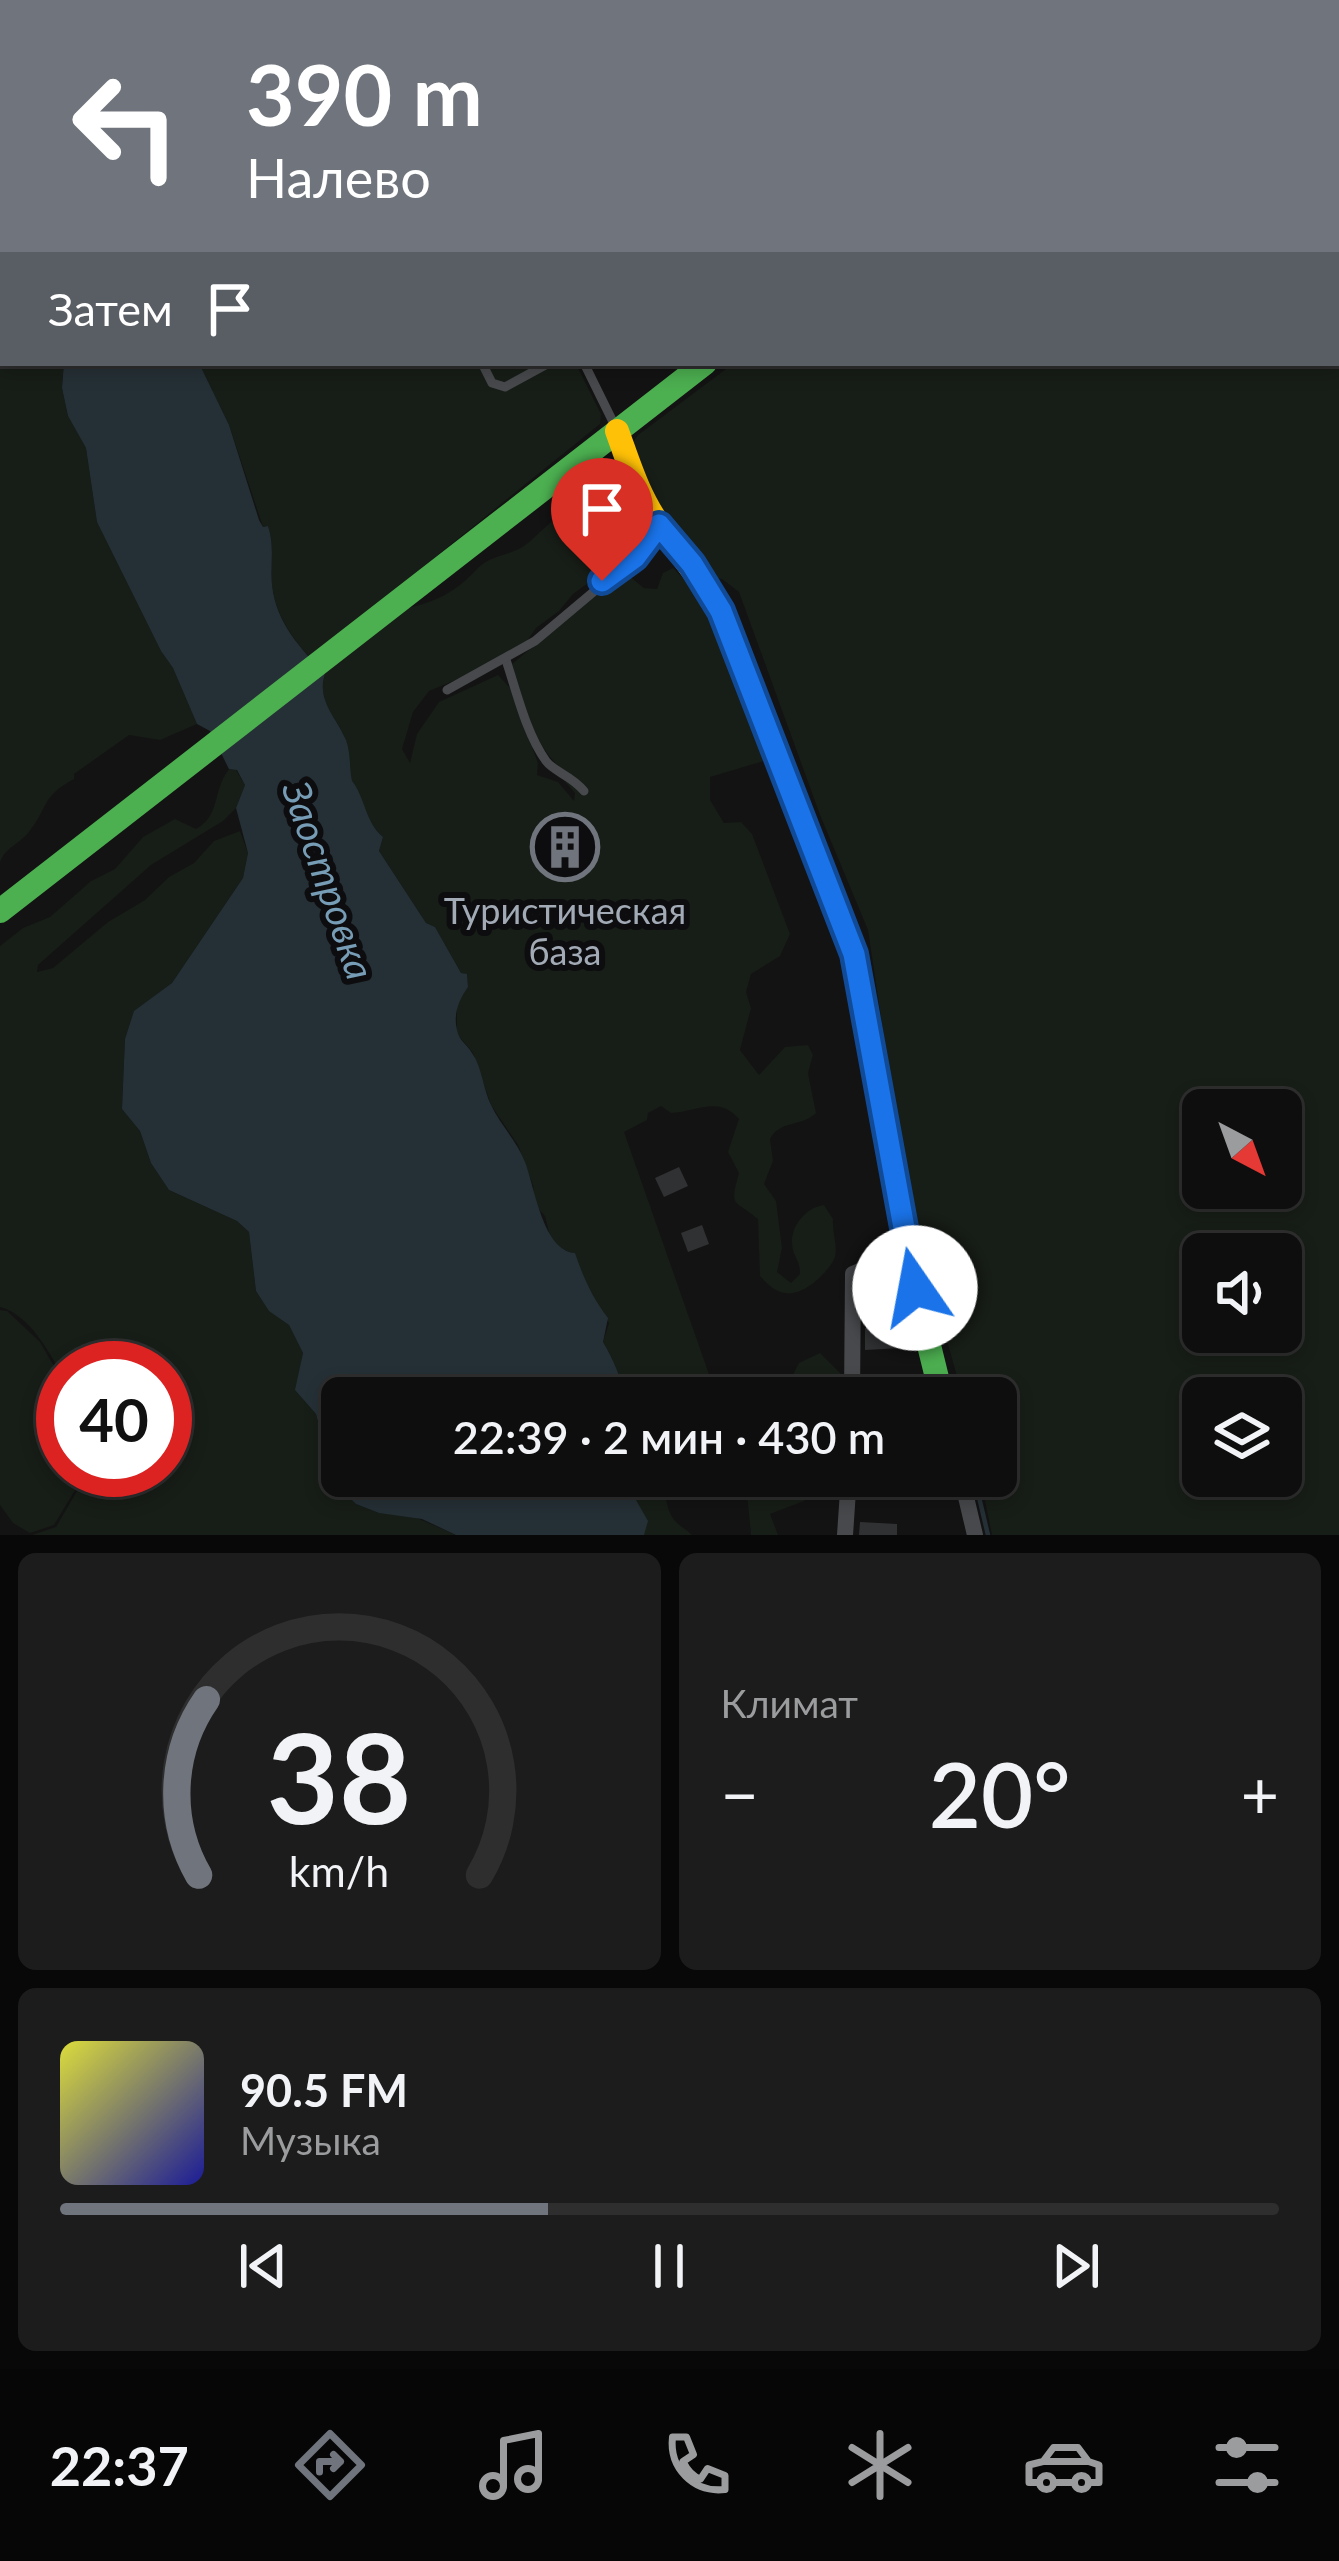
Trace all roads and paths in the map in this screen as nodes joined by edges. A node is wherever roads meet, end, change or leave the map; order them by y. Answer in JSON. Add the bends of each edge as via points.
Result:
{"nodes":[{"id":1,"x":484,"y":366,"type":"edge"},
{"id":2,"x":544,"y":366,"type":"edge"},
{"id":3,"x":585,"y":366,"type":"edge"},
{"id":4,"x":701,"y":366,"type":"edge"},
{"id":5,"x":617,"y":431,"type":"junction"},
{"id":6,"x":659,"y":525,"type":"junction"},
{"id":7,"x":506,"y":660,"type":"junction"},
{"id":8,"x":447,"y":690,"type":"dead end"},
{"id":9,"x":584,"y":791,"type":"dead end"},
{"id":10,"x":0,"y":911,"type":"edge"},
{"id":11,"x":906,"y":1252,"type":"junction"},
{"id":12,"x":853,"y":1377,"type":"edge"},
{"id":13,"x":937,"y":1377,"type":"edge"},
{"id":14,"x":847,"y":1497,"type":"edge"},
{"id":15,"x":966,"y":1497,"type":"edge"},
{"id":16,"x":844,"y":1535,"type":"edge"},
{"id":17,"x":975,"y":1535,"type":"edge"}],
"edges":[{"from":1,"to":2,"type":"lane","via":[[492,383],[505,387]]},
{"from":3,"to":5,"type":"lane"},
{"from":4,"to":5,"type":"main road"},
{"from":5,"to":6,"type":"main road"},
{"from":5,"to":10,"type":"main road"},
{"from":6,"to":7,"type":"lane","via":[[635,557]]},
{"from":6,"to":11,"type":"main road","via":[[721,611],[854,954]]},
{"from":7,"to":8,"type":"lane"},
{"from":7,"to":9,"type":"lane","via":[[549,766]]},
{"from":11,"to":12,"type":"street","via":[[853,1274]]},
{"from":11,"to":13,"type":"main road"},
{"from":14,"to":16,"type":"street"},
{"from":15,"to":17,"type":"street"}]}
